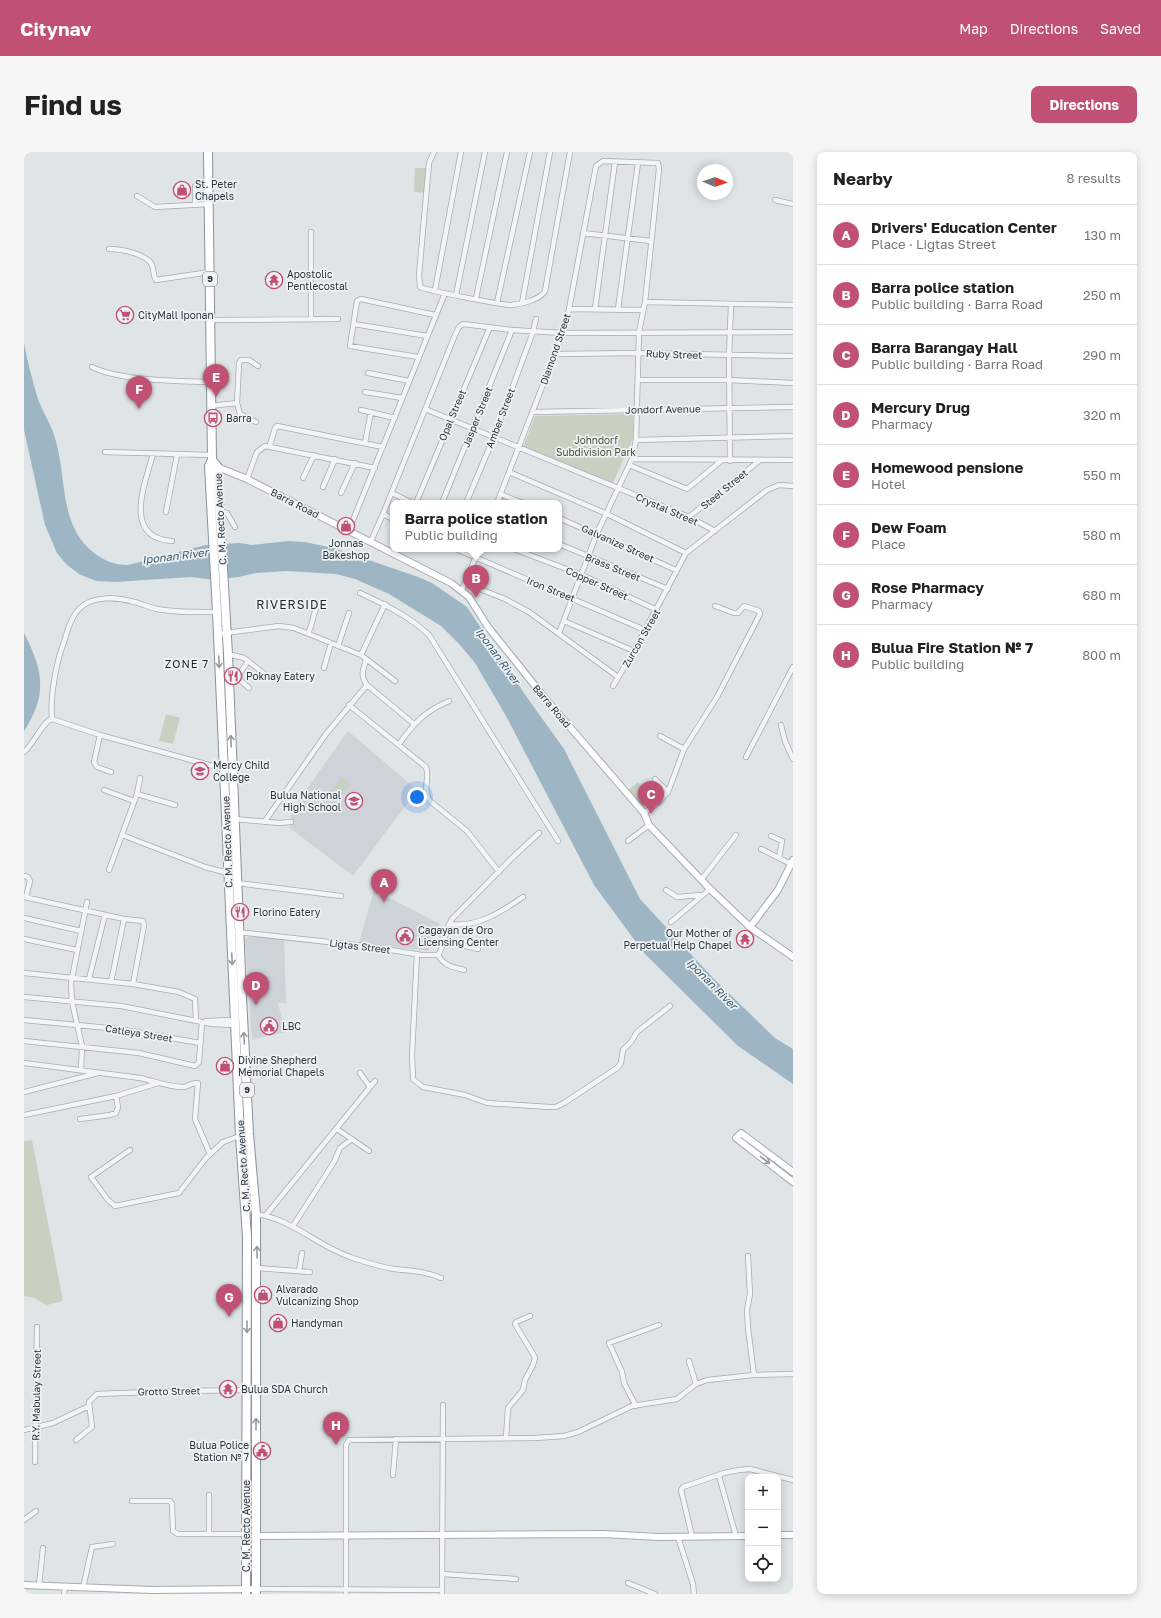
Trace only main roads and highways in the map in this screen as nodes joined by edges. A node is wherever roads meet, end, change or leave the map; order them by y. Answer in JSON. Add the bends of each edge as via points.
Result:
{"nodes":[{"id":1,"x":208,"y":152,"type":"edge"},
{"id":2,"x":212,"y":462,"type":"junction"},
{"id":3,"x":220,"y":593,"type":"junction"},
{"id":4,"x":222,"y":634,"type":"junction"},
{"id":5,"x":246,"y":1591,"type":"edge"},
{"id":6,"x":256,"y":1592,"type":"edge"}],
"edges":[{"from":1,"to":2,"type":"highway","number":"9"},
{"from":2,"to":3,"type":"highway","name":"C. M. Recto Avenue","number":"9","via":[[212,521]]},
{"from":2,"to":3,"type":"highway","name":"C. M. Recto Avenue","number":"9","via":[[220,512]]},
{"from":3,"to":4,"type":"highway","name":"C. M. Recto Avenue","number":"9"},
{"from":3,"to":4,"type":"highway","name":"C. M. Recto Avenue","number":"9","via":[[217,612]]},
{"from":4,"to":5,"type":"highway","name":"C. M. Recto Avenue","number":"9","one_way":true,"via":[[228,873],[240,1136],[246,1211]]},
{"from":6,"to":4,"type":"highway","name":"C. M. Recto Avenue","number":"9","one_way":true,"via":[[258,1268],[249,1134],[228,654]]}]}
